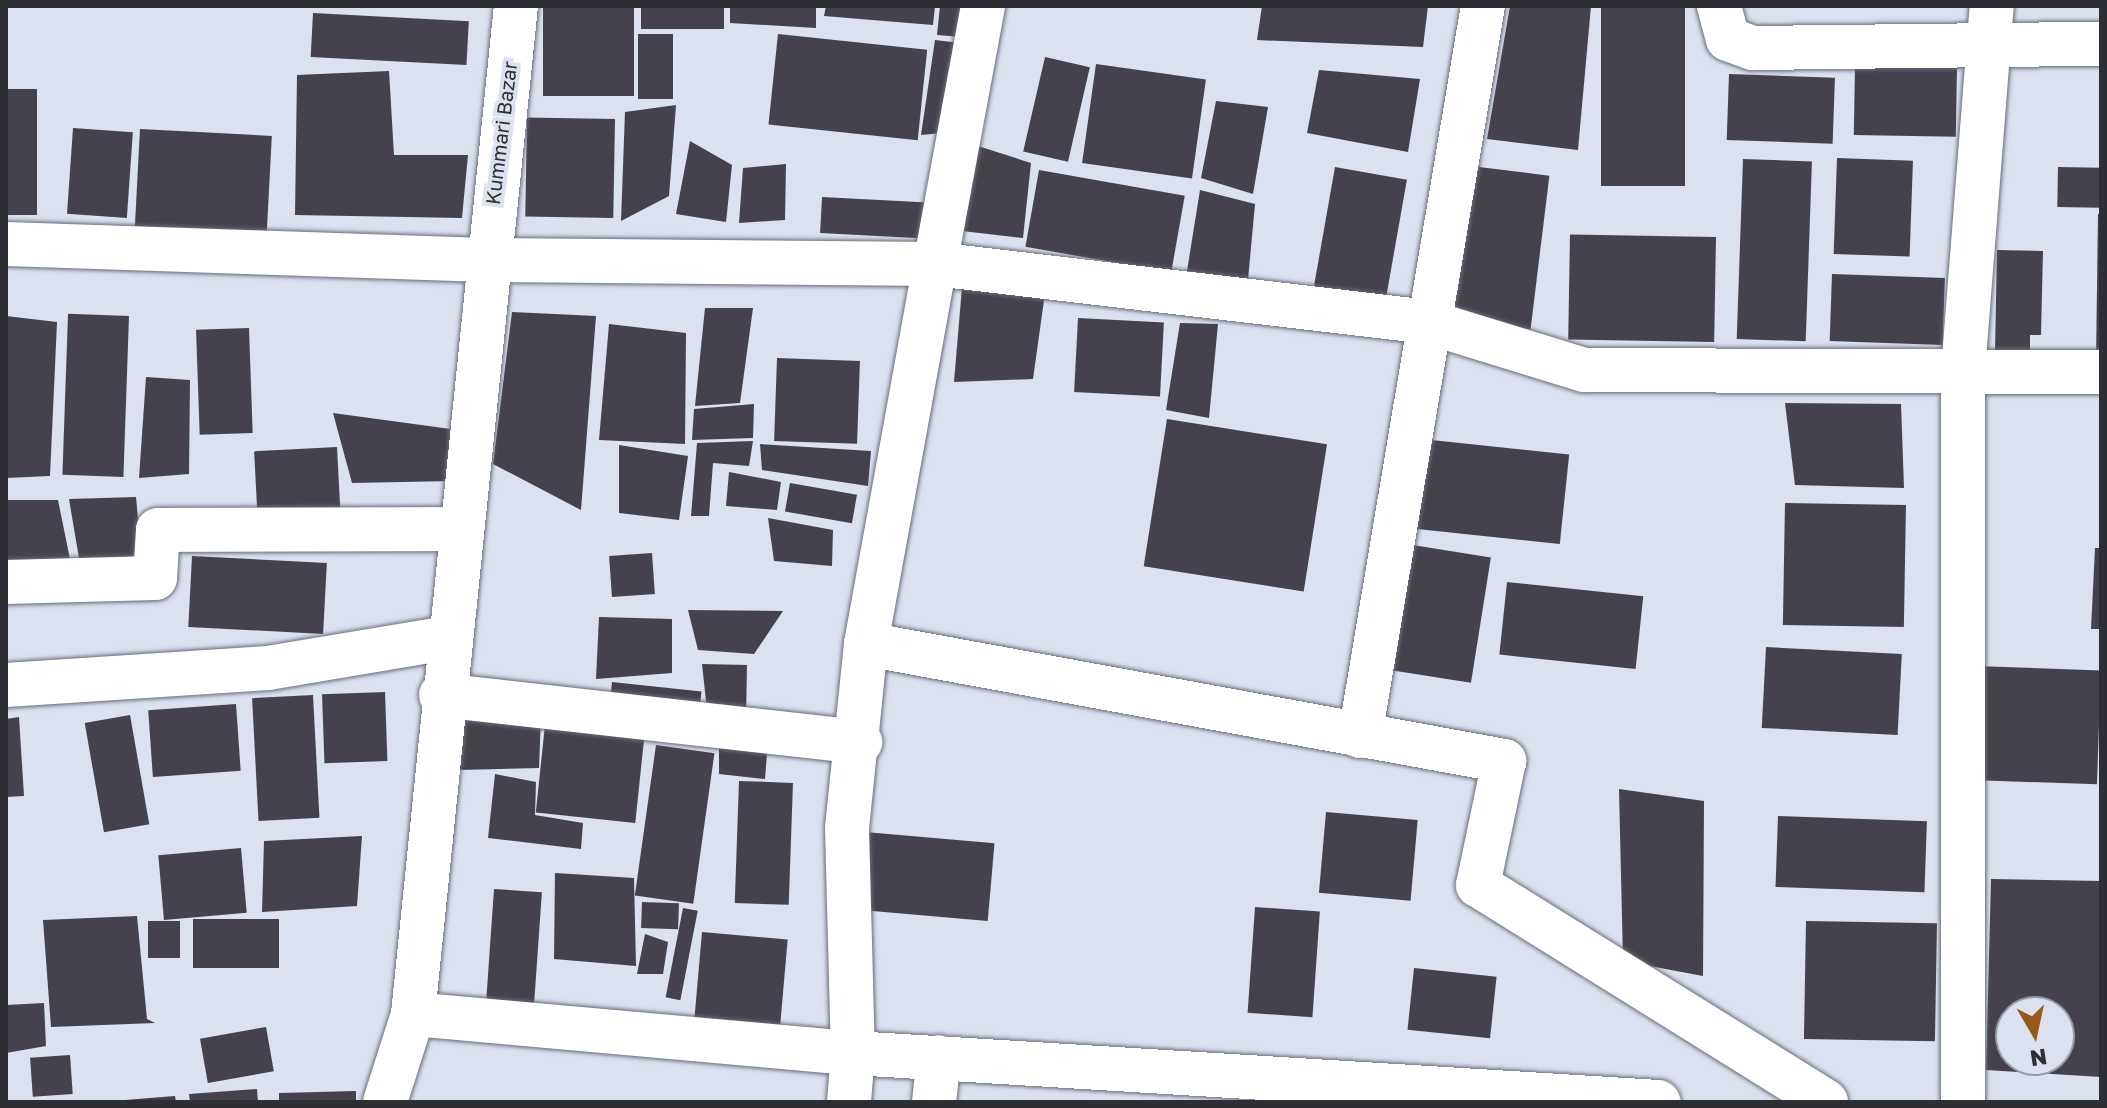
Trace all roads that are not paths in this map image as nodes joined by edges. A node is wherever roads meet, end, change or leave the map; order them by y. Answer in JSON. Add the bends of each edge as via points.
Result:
{"nodes":[{"id":1,"x":516,"y":6,"type":"edge"},
{"id":2,"x":983,"y":6,"type":"edge"},
{"id":3,"x":1483,"y":6,"type":"edge"},
{"id":4,"x":1719,"y":6,"type":"edge"},
{"id":5,"x":1990,"y":23,"type":"edge"},
{"id":6,"x":2101,"y":44,"type":"edge"},
{"id":7,"x":6,"y":244,"type":"edge"},
{"id":8,"x":486,"y":260,"type":"junction"},
{"id":9,"x":935,"y":264,"type":"junction"},
{"id":10,"x":1428,"y":322,"type":"junction"},
{"id":11,"x":1963,"y":371,"type":"junction"},
{"id":12,"x":2101,"y":372,"type":"edge"},
{"id":13,"x":458,"y":529,"type":"junction"},
{"id":14,"x":6,"y":582,"type":"edge"},
{"id":15,"x":447,"y":638,"type":"junction"},
{"id":16,"x":866,"y":644,"type":"junction"},
{"id":17,"x":6,"y":685,"type":"edge"},
{"id":18,"x":441,"y":695,"type":"junction"},
{"id":19,"x":1360,"y":736,"type":"junction"},
{"id":20,"x":860,"y":742,"type":"junction"},
{"id":21,"x":413,"y":1014,"type":"junction"},
{"id":22,"x":853,"y":1053,"type":"junction"},
{"id":23,"x":939,"y":1057,"type":"junction"},
{"id":24,"x":385,"y":1102,"type":"edge"},
{"id":25,"x":849,"y":1102,"type":"edge"},
{"id":26,"x":934,"y":1102,"type":"edge"},
{"id":27,"x":1659,"y":1102,"type":"edge"},
{"id":28,"x":1826,"y":1102,"type":"edge"},
{"id":29,"x":1963,"y":1102,"type":"edge"}],
"edges":[{"from":1,"to":8,"type":"street","name":"Kummari Bazar"},
{"from":2,"to":9,"type":"street"},
{"from":3,"to":10,"type":"street"},
{"from":4,"to":5,"type":"street","via":[[1728,39],[1753,48]]},
{"from":5,"to":6,"type":"street"},
{"from":5,"to":11,"type":"street"},
{"from":7,"to":8,"type":"street"},
{"from":8,"to":9,"type":"street"},
{"from":8,"to":13,"type":"street","name":"Kummari Bazar"},
{"from":9,"to":10,"type":"street"},
{"from":9,"to":16,"type":"street"},
{"from":10,"to":11,"type":"street","via":[[1584,370]]},
{"from":10,"to":19,"type":"street"},
{"from":11,"to":12,"type":"street"},
{"from":11,"to":29,"type":"street"},
{"from":13,"to":14,"type":"street","via":[[158,530],[155,578]]},
{"from":13,"to":15,"type":"street","name":"Kummari Bazar"},
{"from":15,"to":17,"type":"street","via":[[268,668]]},
{"from":15,"to":18,"type":"street","name":"Kummari Bazar"},
{"from":16,"to":19,"type":"street"},
{"from":16,"to":20,"type":"street"},
{"from":18,"to":20,"type":"street"},
{"from":18,"to":21,"type":"street","name":"Kummari Bazar"},
{"from":19,"to":28,"type":"street","via":[[1504,761],[1478,885]]},
{"from":20,"to":22,"type":"street","via":[[847,828]]},
{"from":21,"to":22,"type":"street"},
{"from":21,"to":24,"type":"street","name":"Kummari Bazar"},
{"from":22,"to":23,"type":"street"},
{"from":22,"to":25,"type":"street"},
{"from":23,"to":26,"type":"street"},
{"from":23,"to":27,"type":"street"}]}
